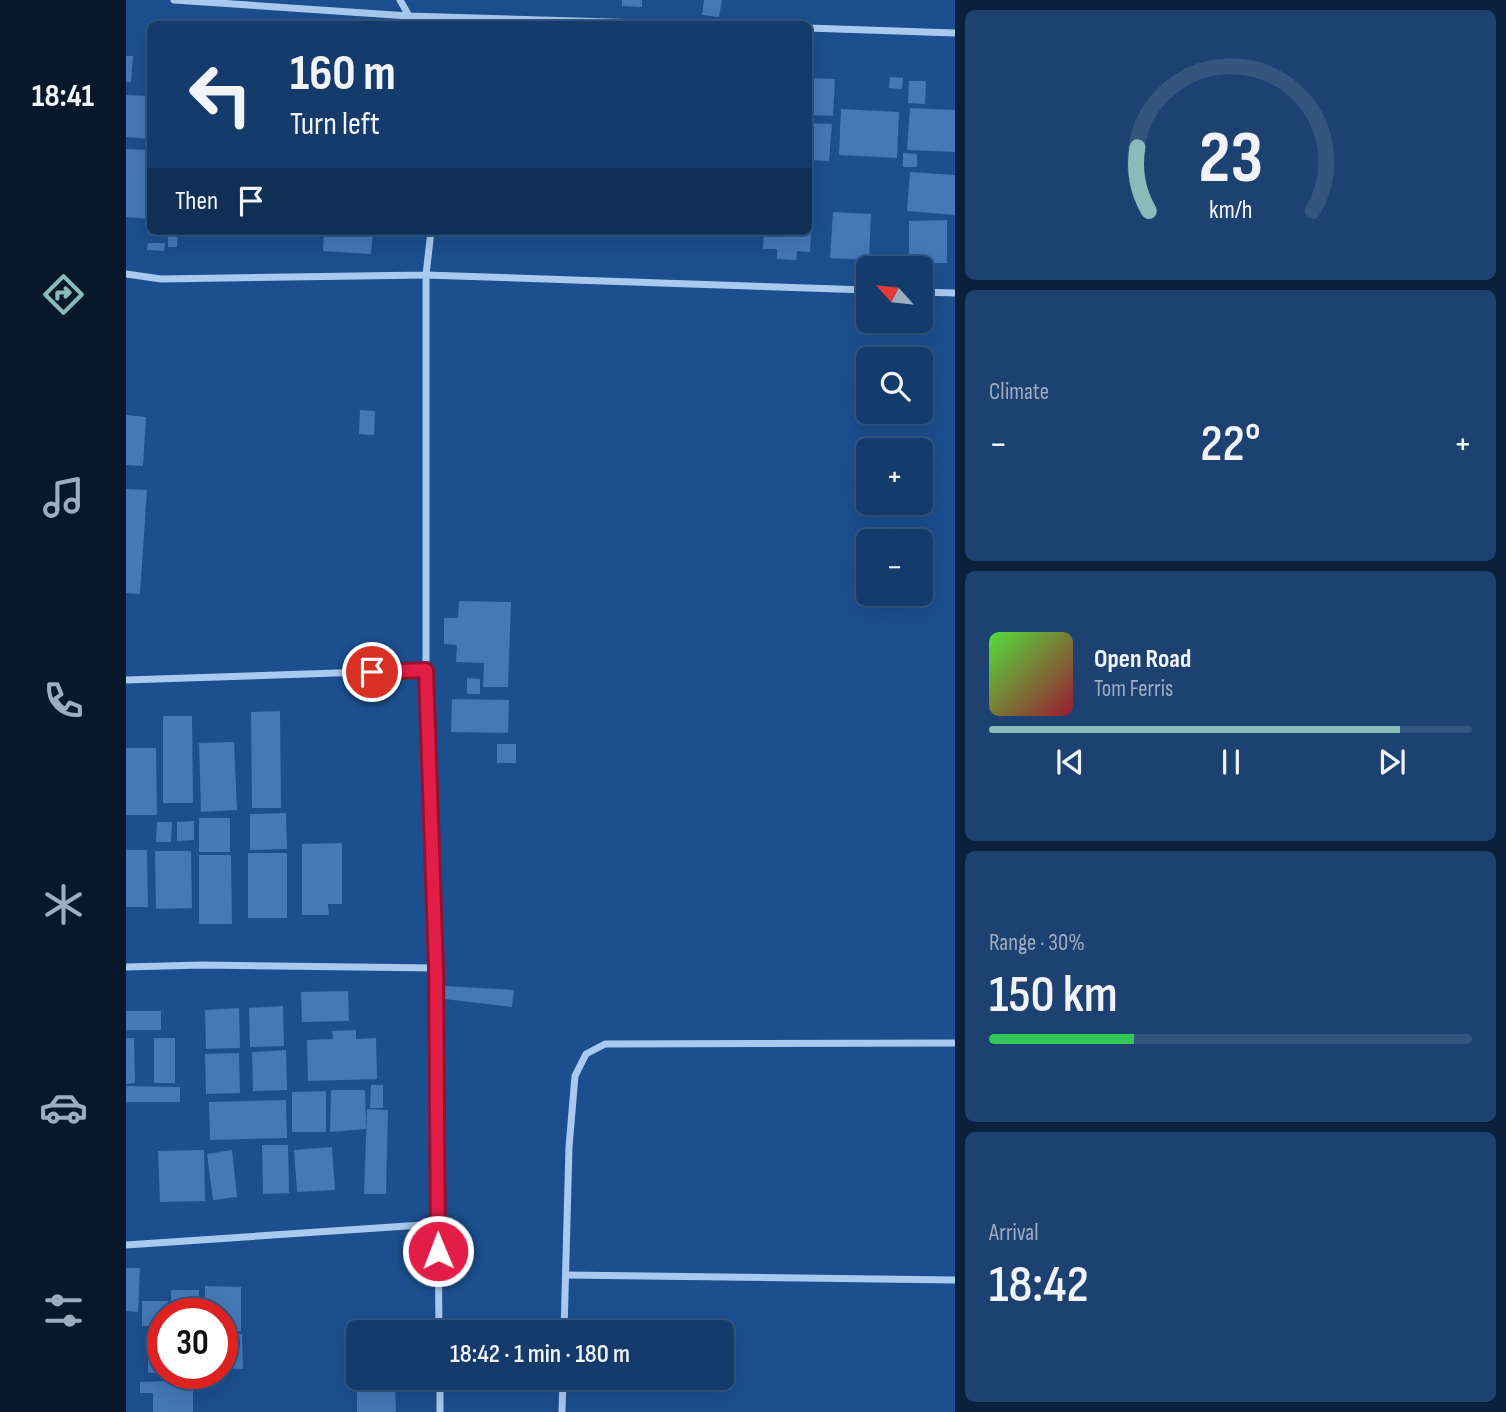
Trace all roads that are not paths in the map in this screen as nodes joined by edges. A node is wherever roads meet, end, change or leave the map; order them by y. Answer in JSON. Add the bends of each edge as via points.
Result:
{"nodes":[{"id":1,"x":174,"y":0,"type":"edge"},
{"id":2,"x":400,"y":0,"type":"edge"},
{"id":3,"x":409,"y":16,"type":"junction"},
{"id":4,"x":453,"y":21,"type":"edge"},
{"id":5,"x":812,"y":28,"type":"edge"},
{"id":6,"x":955,"y":33,"type":"edge"},
{"id":7,"x":431,"y":235,"type":"edge"},
{"id":8,"x":126,"y":274,"type":"edge"},
{"id":9,"x":426,"y":275,"type":"junction"},
{"id":10,"x":856,"y":290,"type":"edge"},
{"id":11,"x":933,"y":292,"type":"edge"},
{"id":12,"x":955,"y":293,"type":"edge"},
{"id":13,"x":426,"y":670,"type":"junction"},
{"id":14,"x":126,"y":680,"type":"edge"},
{"id":15,"x":126,"y":967,"type":"edge"},
{"id":16,"x":436,"y":968,"type":"junction"},
{"id":17,"x":955,"y":1044,"type":"edge"},
{"id":18,"x":437,"y":1224,"type":"junction"},
{"id":19,"x":126,"y":1245,"type":"edge"},
{"id":20,"x":566,"y":1275,"type":"junction"},
{"id":21,"x":955,"y":1280,"type":"edge"},
{"id":22,"x":439,"y":1320,"type":"edge"},
{"id":23,"x":564,"y":1320,"type":"edge"},
{"id":24,"x":440,"y":1390,"type":"edge"},
{"id":25,"x":563,"y":1390,"type":"edge"},
{"id":26,"x":440,"y":1412,"type":"edge"},
{"id":27,"x":562,"y":1412,"type":"edge"}],
"edges":[{"from":1,"to":3,"type":"street"},
{"from":2,"to":3,"type":"street"},
{"from":3,"to":4,"type":"street"},
{"from":5,"to":6,"type":"street"},
{"from":7,"to":9,"type":"street"},
{"from":8,"to":9,"type":"street","via":[[162,279]]},
{"from":9,"to":10,"type":"street"},
{"from":9,"to":13,"type":"street"},
{"from":11,"to":12,"type":"street"},
{"from":13,"to":14,"type":"street"},
{"from":13,"to":16,"type":"street"},
{"from":15,"to":16,"type":"street"},
{"from":16,"to":18,"type":"street"},
{"from":17,"to":20,"type":"street","via":[[605,1044],[586,1054],[575,1076]]},
{"from":18,"to":19,"type":"street"},
{"from":18,"to":22,"type":"street"},
{"from":20,"to":21,"type":"street"},
{"from":20,"to":23,"type":"street"},
{"from":24,"to":26,"type":"street"},
{"from":25,"to":27,"type":"street"}]}
